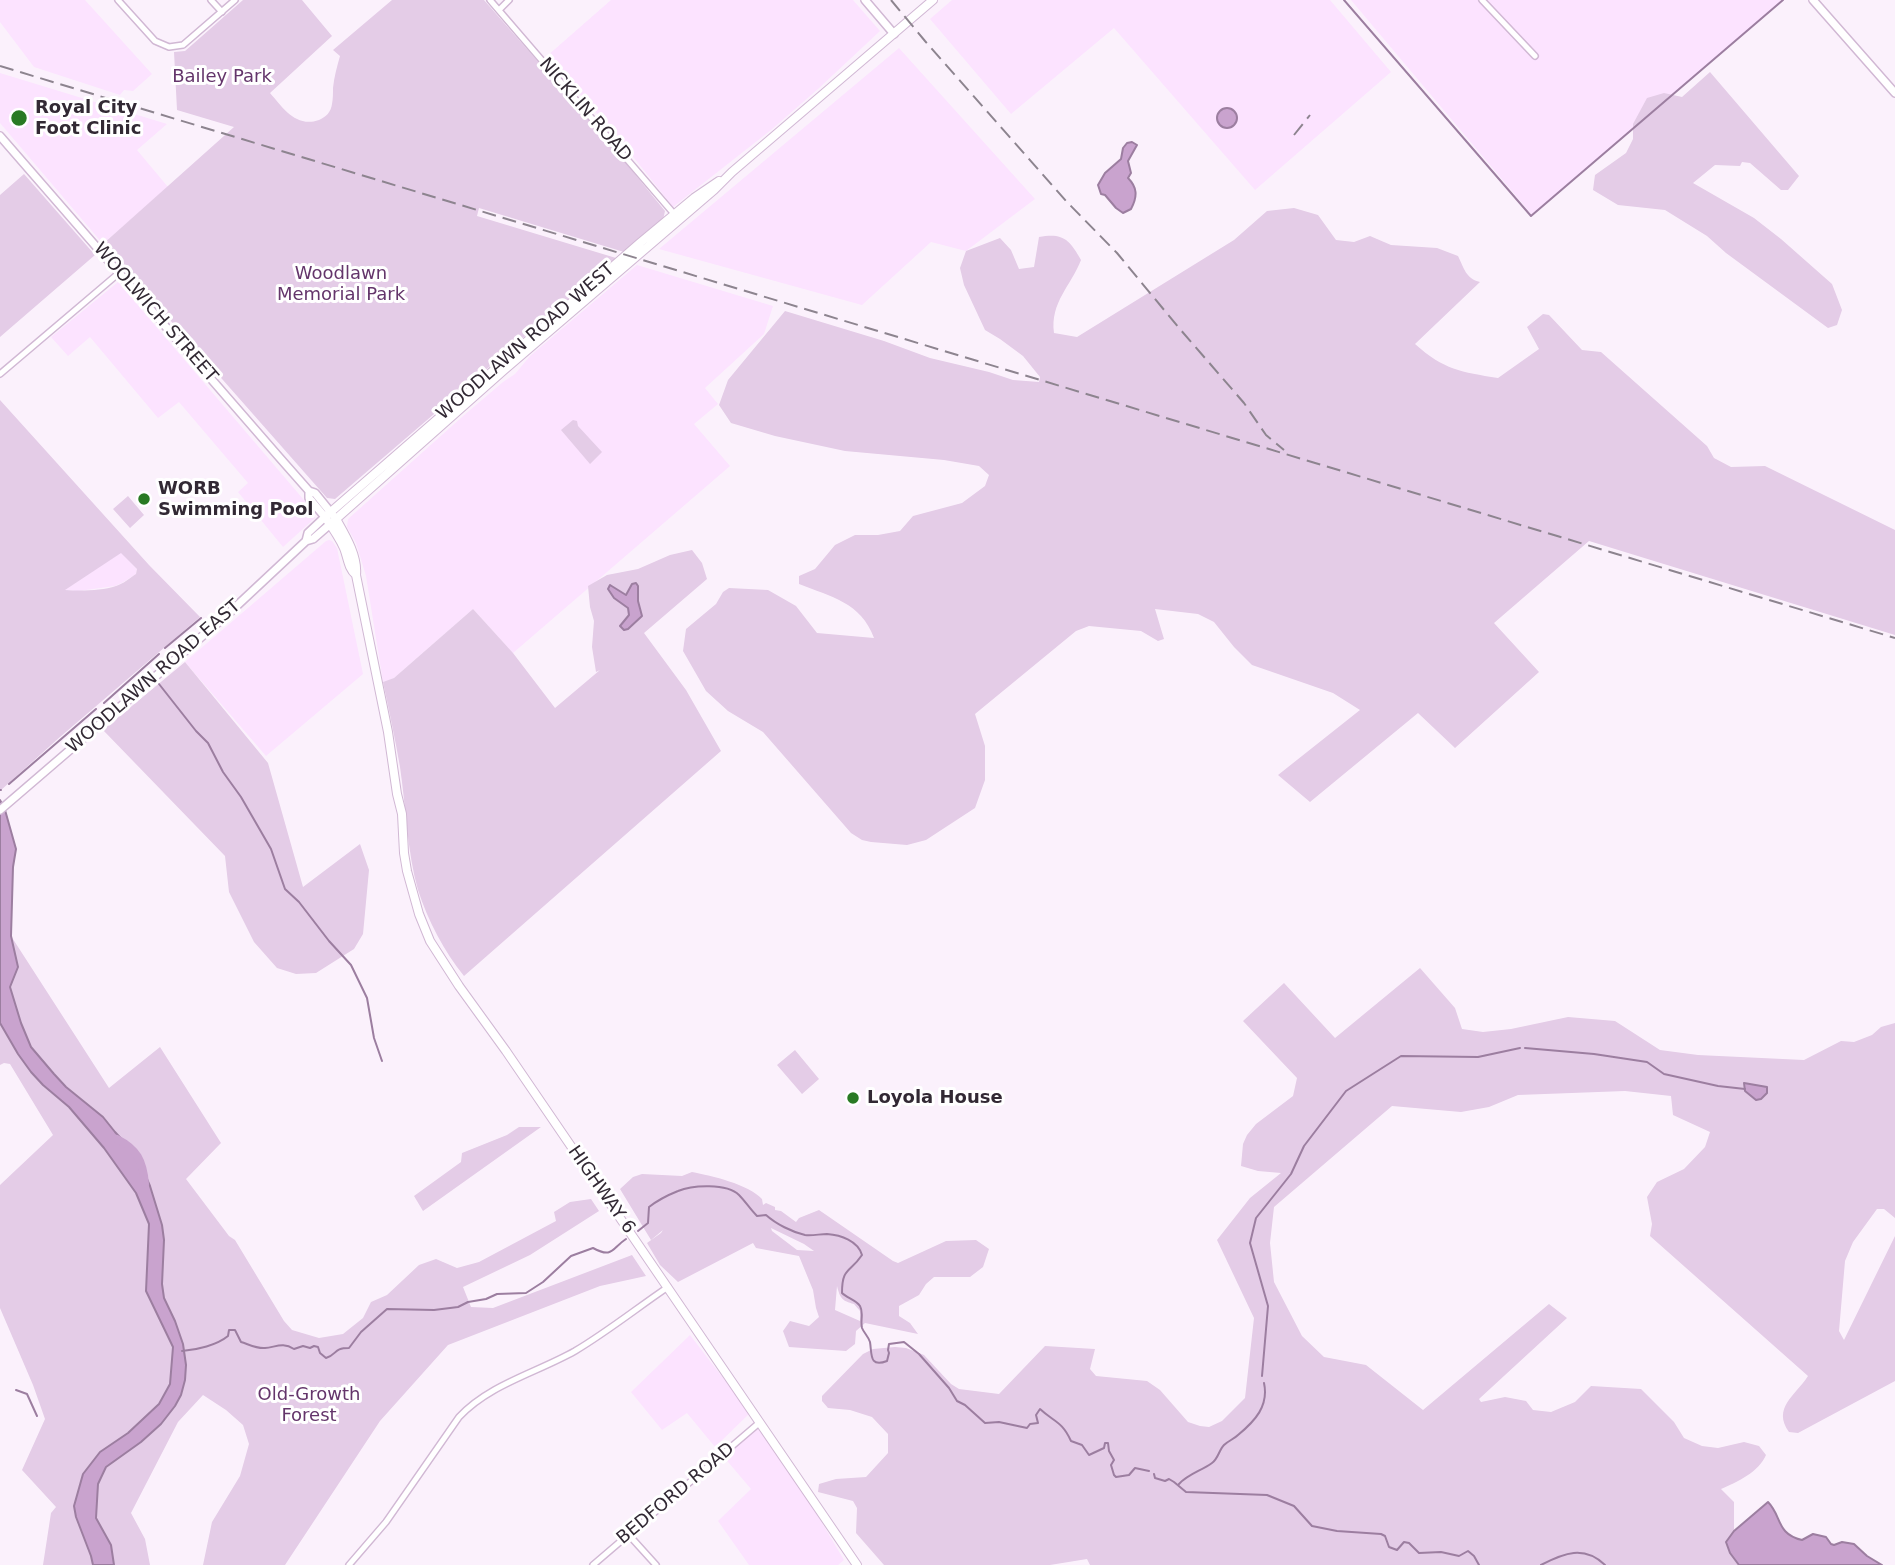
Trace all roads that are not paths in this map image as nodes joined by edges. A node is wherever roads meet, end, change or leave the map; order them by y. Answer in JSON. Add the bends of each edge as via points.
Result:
{"nodes":[{"id":1,"x":118,"y":0,"type":"edge"},
{"id":2,"x":211,"y":0,"type":"edge"},
{"id":3,"x":235,"y":0,"type":"edge"},
{"id":4,"x":490,"y":0,"type":"edge"},
{"id":5,"x":509,"y":0,"type":"edge"},
{"id":6,"x":865,"y":0,"type":"edge"},
{"id":7,"x":933,"y":0,"type":"edge"},
{"id":8,"x":1482,"y":0,"type":"edge"},
{"id":9,"x":1813,"y":0,"type":"edge"},
{"id":10,"x":499,"y":10,"type":"junction"},
{"id":11,"x":222,"y":12,"type":"junction"},
{"id":12,"x":894,"y":34,"type":"junction"},
{"id":13,"x":1535,"y":56,"type":"dead end"},
{"id":14,"x":1895,"y":93,"type":"edge"},
{"id":15,"x":0,"y":136,"type":"edge"},
{"id":16,"x":677,"y":218,"type":"junction"},
{"id":17,"x":119,"y":273,"type":"junction"},
{"id":18,"x":0,"y":374,"type":"edge"},
{"id":19,"x":330,"y":518,"type":"junction"},
{"id":20,"x":397,"y":794,"type":"joint"},
{"id":21,"x":3,"y":807,"type":"edge"},
{"id":22,"x":668,"y":1287,"type":"junction"},
{"id":23,"x":759,"y":1423,"type":"junction"},
{"id":24,"x":628,"y":1534,"type":"junction"},
{"id":25,"x":349,"y":1565,"type":"edge"},
{"id":26,"x":593,"y":1565,"type":"edge"},
{"id":27,"x":656,"y":1565,"type":"edge"},
{"id":28,"x":857,"y":1565,"type":"edge"}],
"edges":[{"from":1,"to":11,"type":"street","via":[[155,41],[169,47],[183,44]]},
{"from":2,"to":11,"type":"street"},
{"from":3,"to":11,"type":"street"},
{"from":4,"to":10,"type":"street","name":"NICKLIN ROAD"},
{"from":5,"to":10,"type":"street"},
{"from":6,"to":12,"type":"main road"},
{"from":7,"to":12,"type":"main road","name":"WOODLAWN ROAD WEST"},
{"from":8,"to":13,"type":"street"},
{"from":9,"to":14,"type":"main road"},
{"from":10,"to":16,"type":"street","name":"NICKLIN ROAD"},
{"from":12,"to":16,"type":"main road","name":"WOODLAWN ROAD WEST"},
{"from":15,"to":17,"type":"main road","name":"WOOLWICH STREET"},
{"from":16,"to":19,"type":"main road","name":"WOODLAWN ROAD WEST"},
{"from":17,"to":18,"type":"street"},
{"from":17,"to":19,"type":"main road","name":"WOOLWICH STREET","via":[[315,493]]},
{"from":19,"to":20,"type":"main road","name":"WOOLWICH STREET","via":[[351,547],[357,568]]},
{"from":19,"to":21,"type":"main road","name":"WOODLAWN ROAD EAST","via":[[313,539]]},
{"from":20,"to":22,"type":"main road","name":"HIGHWAY 6","via":[[407,871],[430,941]]},
{"from":22,"to":23,"type":"main road","name":"HIGHWAY 6"},
{"from":22,"to":25,"type":"street","via":[[574,1351],[471,1404]]},
{"from":23,"to":24,"type":"street","name":"BEDFORD ROAD"},
{"from":23,"to":28,"type":"main road","name":"HIGHWAY 6"},
{"from":24,"to":26,"type":"street","name":"BEDFORD ROAD"},
{"from":24,"to":27,"type":"street"}]}
